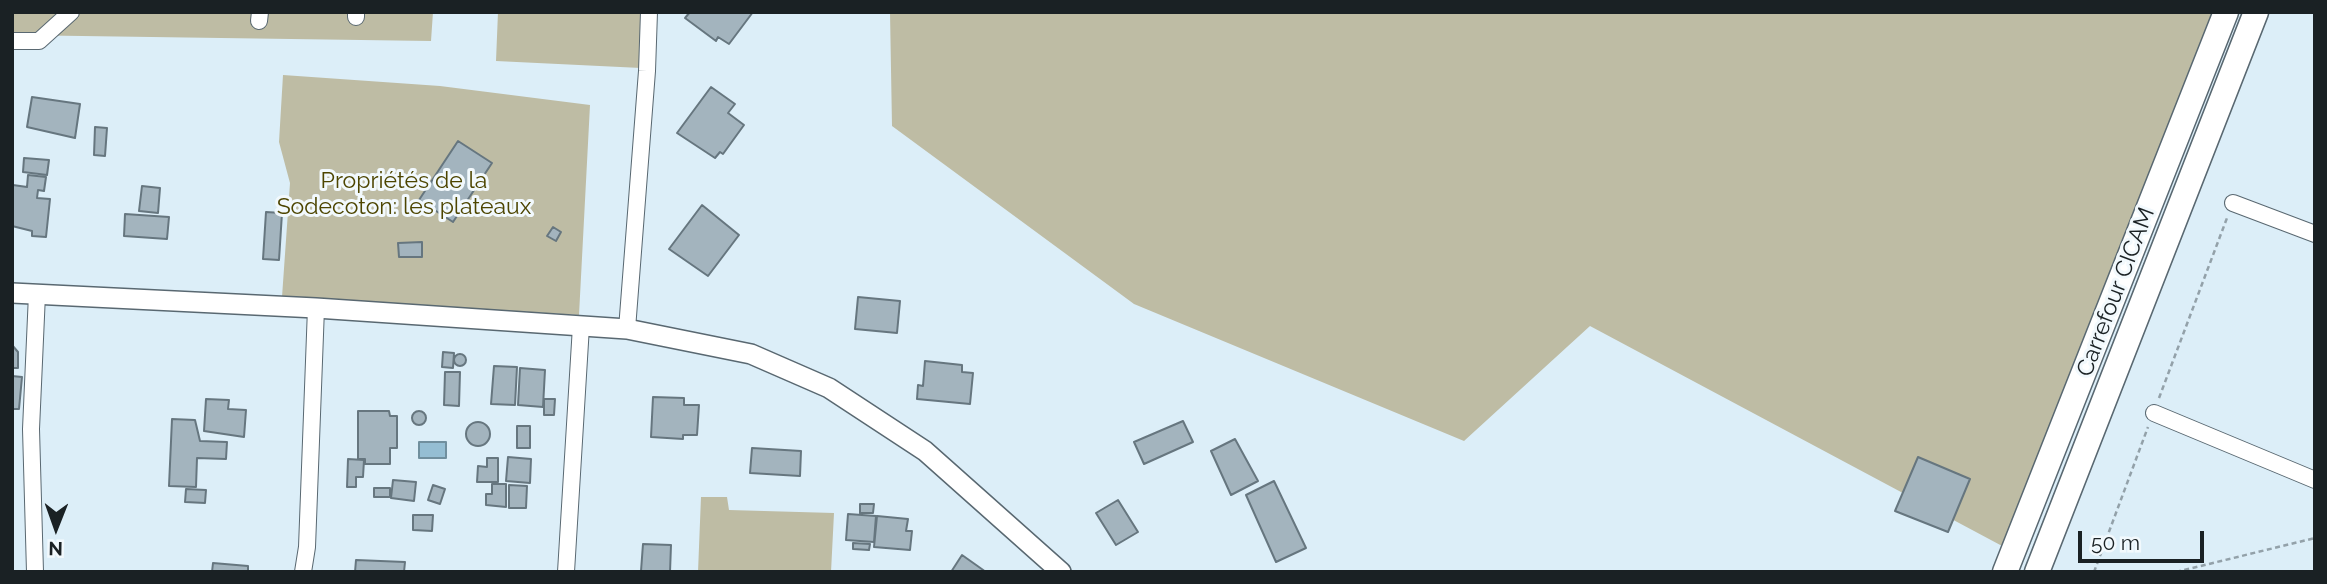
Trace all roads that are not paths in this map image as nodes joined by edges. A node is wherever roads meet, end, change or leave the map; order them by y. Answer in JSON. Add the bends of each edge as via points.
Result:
{"nodes":[{"id":1,"x":71,"y":12,"type":"edge"},
{"id":2,"x":649,"y":12,"type":"edge"},
{"id":3,"x":2226,"y":12,"type":"edge"},
{"id":4,"x":2256,"y":12,"type":"edge"},
{"id":5,"x":12,"y":41,"type":"edge"},
{"id":6,"x":2233,"y":203,"type":"road end"},
{"id":7,"x":2315,"y":234,"type":"edge"},
{"id":8,"x":12,"y":293,"type":"edge"},
{"id":9,"x":37,"y":294,"type":"junction"},
{"id":10,"x":316,"y":308,"type":"junction"},
{"id":11,"x":581,"y":326,"type":"junction"},
{"id":12,"x":627,"y":329,"type":"junction"},
{"id":13,"x":2154,"y":413,"type":"road end"},
{"id":14,"x":2315,"y":480,"type":"edge"},
{"id":15,"x":35,"y":572,"type":"edge"},
{"id":16,"x":303,"y":572,"type":"edge"},
{"id":17,"x":566,"y":572,"type":"edge"},
{"id":18,"x":1061,"y":572,"type":"edge"},
{"id":19,"x":2005,"y":572,"type":"edge"},
{"id":20,"x":2036,"y":572,"type":"edge"}],
"edges":[{"from":1,"to":5,"type":"street","via":[[39,41]]},
{"from":2,"to":12,"type":"street"},
{"from":3,"to":19,"type":"main road","name":"Carrefour CICAM"},
{"from":4,"to":20,"type":"main road"},
{"from":6,"to":7,"type":"street"},
{"from":8,"to":9,"type":"street"},
{"from":9,"to":10,"type":"street"},
{"from":9,"to":15,"type":"street","via":[[31,429]]},
{"from":10,"to":11,"type":"street"},
{"from":10,"to":16,"type":"street"},
{"from":11,"to":12,"type":"street"},
{"from":11,"to":17,"type":"street"},
{"from":12,"to":18,"type":"street","via":[[751,354],[828,387],[925,451]]},
{"from":13,"to":14,"type":"street"}]}
